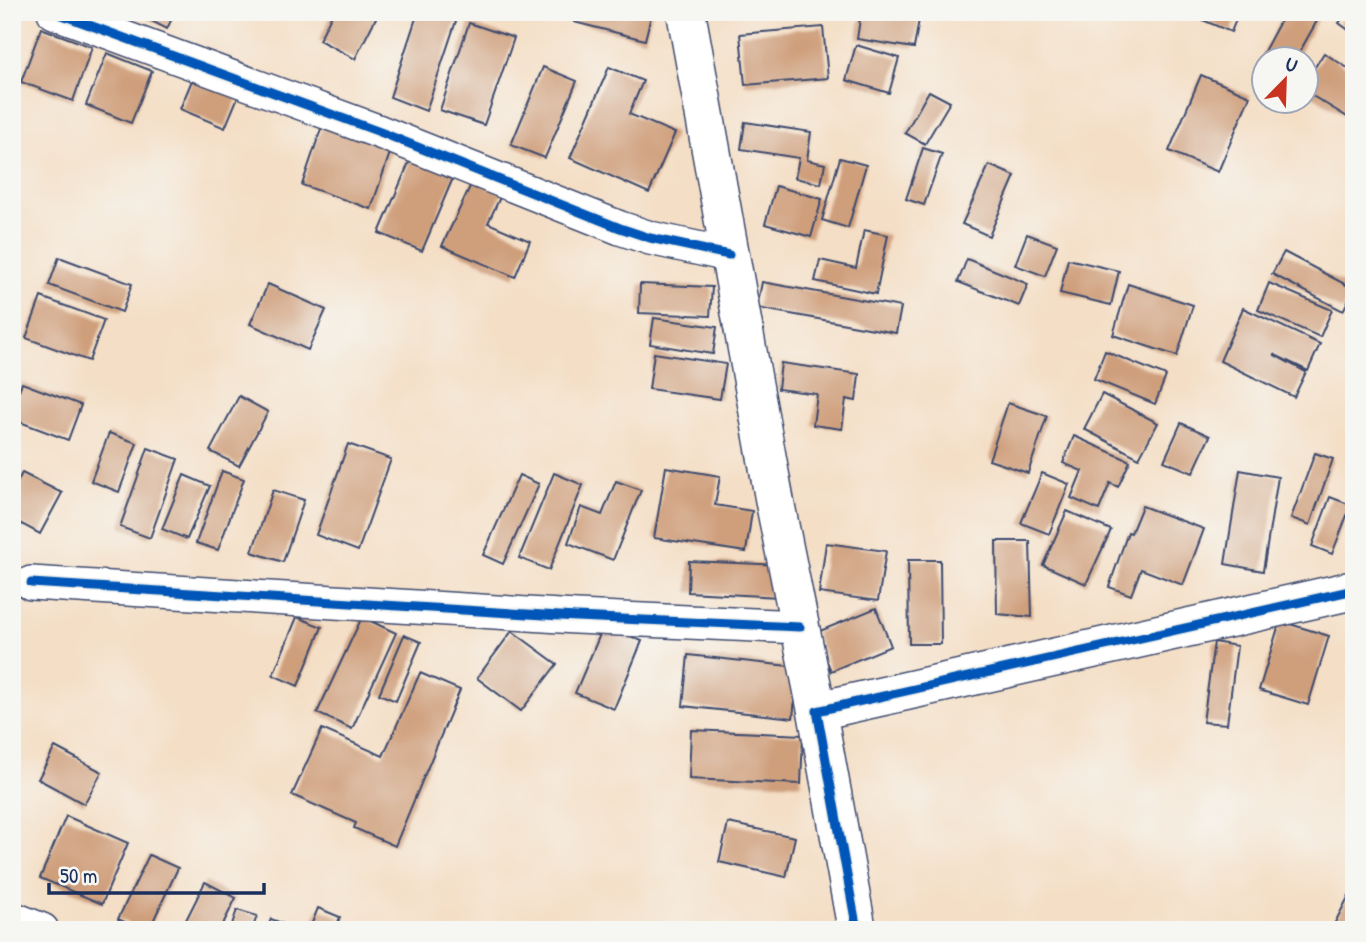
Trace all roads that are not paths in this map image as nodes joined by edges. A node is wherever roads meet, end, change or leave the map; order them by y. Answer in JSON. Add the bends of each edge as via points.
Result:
{"nodes":[{"id":1,"x":54,"y":12,"type":"edge"},
{"id":2,"x":687,"y":12,"type":"edge"},
{"id":3,"x":729,"y":254,"type":"junction"},
{"id":4,"x":31,"y":583,"type":"dead end"},
{"id":5,"x":1354,"y":590,"type":"edge"},
{"id":6,"x":800,"y":627,"type":"junction"},
{"id":7,"x":817,"y":710,"type":"junction"},
{"id":8,"x":857,"y":930,"type":"edge"}],
"edges":[{"from":1,"to":3,"type":"street","via":[[380,132],[620,228]]},
{"from":2,"to":3,"type":"street"},
{"from":3,"to":6,"type":"street"},
{"from":4,"to":6,"type":"street"},
{"from":5,"to":7,"type":"street"},
{"from":6,"to":7,"type":"street"},
{"from":7,"to":8,"type":"street"}]}
